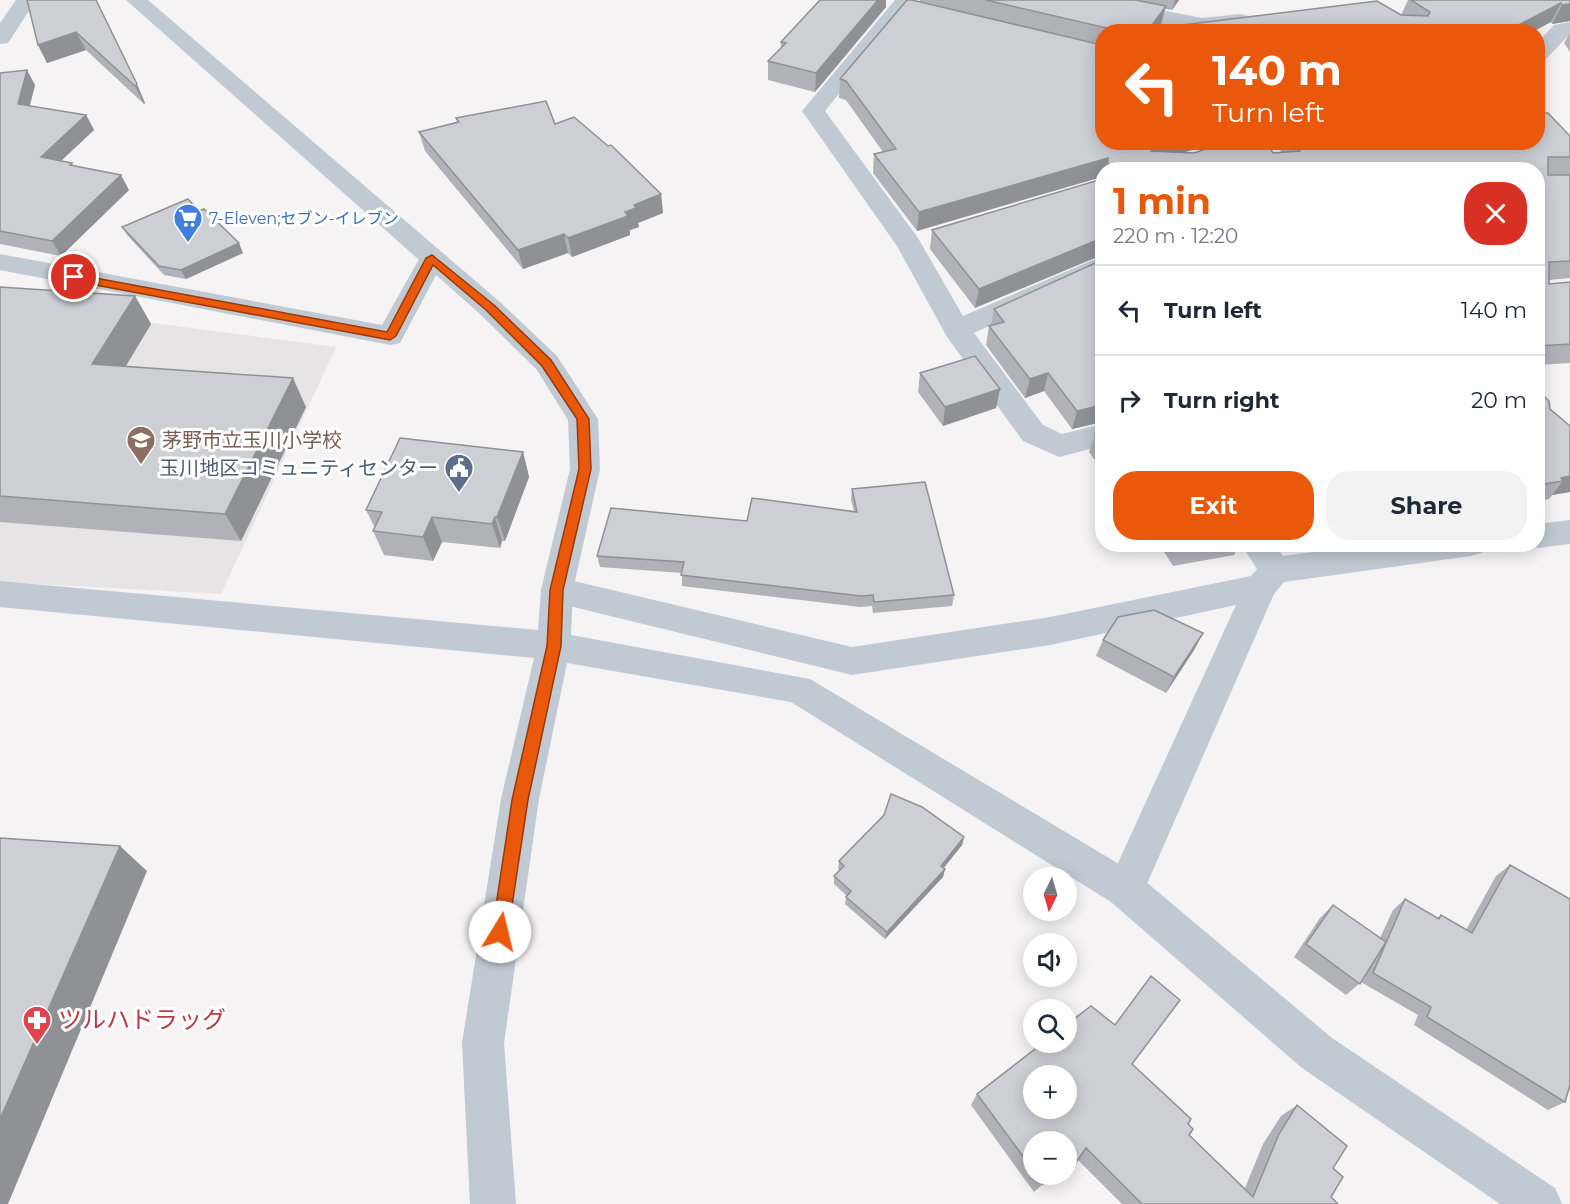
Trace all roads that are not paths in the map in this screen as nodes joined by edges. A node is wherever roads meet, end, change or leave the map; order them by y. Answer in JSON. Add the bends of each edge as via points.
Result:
{"nodes":[{"id":1,"x":26,"y":0,"type":"edge"},
{"id":2,"x":136,"y":0,"type":"edge"},
{"id":3,"x":1078,"y":0,"type":"edge"},
{"id":4,"x":909,"y":7,"type":"edge"},
{"id":5,"x":1259,"y":17,"type":"edge"},
{"id":6,"x":1183,"y":24,"type":"edge"},
{"id":7,"x":1221,"y":24,"type":"edge"},
{"id":8,"x":1570,"y":28,"type":"edge"},
{"id":9,"x":0,"y":38,"type":"edge"},
{"id":10,"x":1545,"y":46,"type":"edge"},
{"id":11,"x":432,"y":258,"type":"junction"},
{"id":12,"x":0,"y":262,"type":"edge"},
{"id":13,"x":1095,"y":267,"type":"edge"},
{"id":14,"x":957,"y":330,"type":"junction"},
{"id":15,"x":1095,"y":437,"type":"edge"},
{"id":16,"x":1570,"y":532,"type":"edge"},
{"id":17,"x":1545,"y":535,"type":"edge"},
{"id":18,"x":1399,"y":552,"type":"edge"},
{"id":19,"x":1265,"y":567,"type":"edge"},
{"id":20,"x":557,"y":590,"type":"junction"},
{"id":21,"x":0,"y":594,"type":"edge"},
{"id":22,"x":554,"y":646,"type":"junction"},
{"id":23,"x":1125,"y":889,"type":"junction"},
{"id":24,"x":493,"y":1204,"type":"edge"},
{"id":25,"x":1539,"y":1204,"type":"edge"}],
"edges":[{"from":1,"to":9,"type":"street"},
{"from":2,"to":11,"type":"street"},
{"from":3,"to":6,"type":"street"},
{"from":4,"to":14,"type":"street","via":[[813,111],[920,240]]},
{"from":5,"to":7,"type":"street"},
{"from":8,"to":10,"type":"street","via":[[1561,29]]},
{"from":11,"to":12,"type":"street","via":[[390,336]]},
{"from":11,"to":20,"type":"street","via":[[547,363],[583,419],[585,469]]},
{"from":13,"to":14,"type":"street"},
{"from":14,"to":15,"type":"street","via":[[1033,434],[1059,446]]},
{"from":16,"to":17,"type":"street"},
{"from":18,"to":19,"type":"street"},
{"from":19,"to":20,"type":"street","via":[[1050,631],[852,661]]},
{"from":19,"to":23,"type":"street"},
{"from":20,"to":22,"type":"street"},
{"from":21,"to":22,"type":"street"},
{"from":22,"to":23,"type":"street","via":[[798,689]]},
{"from":22,"to":24,"type":"street","via":[[520,800],[483,1043]]},
{"from":23,"to":25,"type":"street","via":[[1317,1053]]}]}
